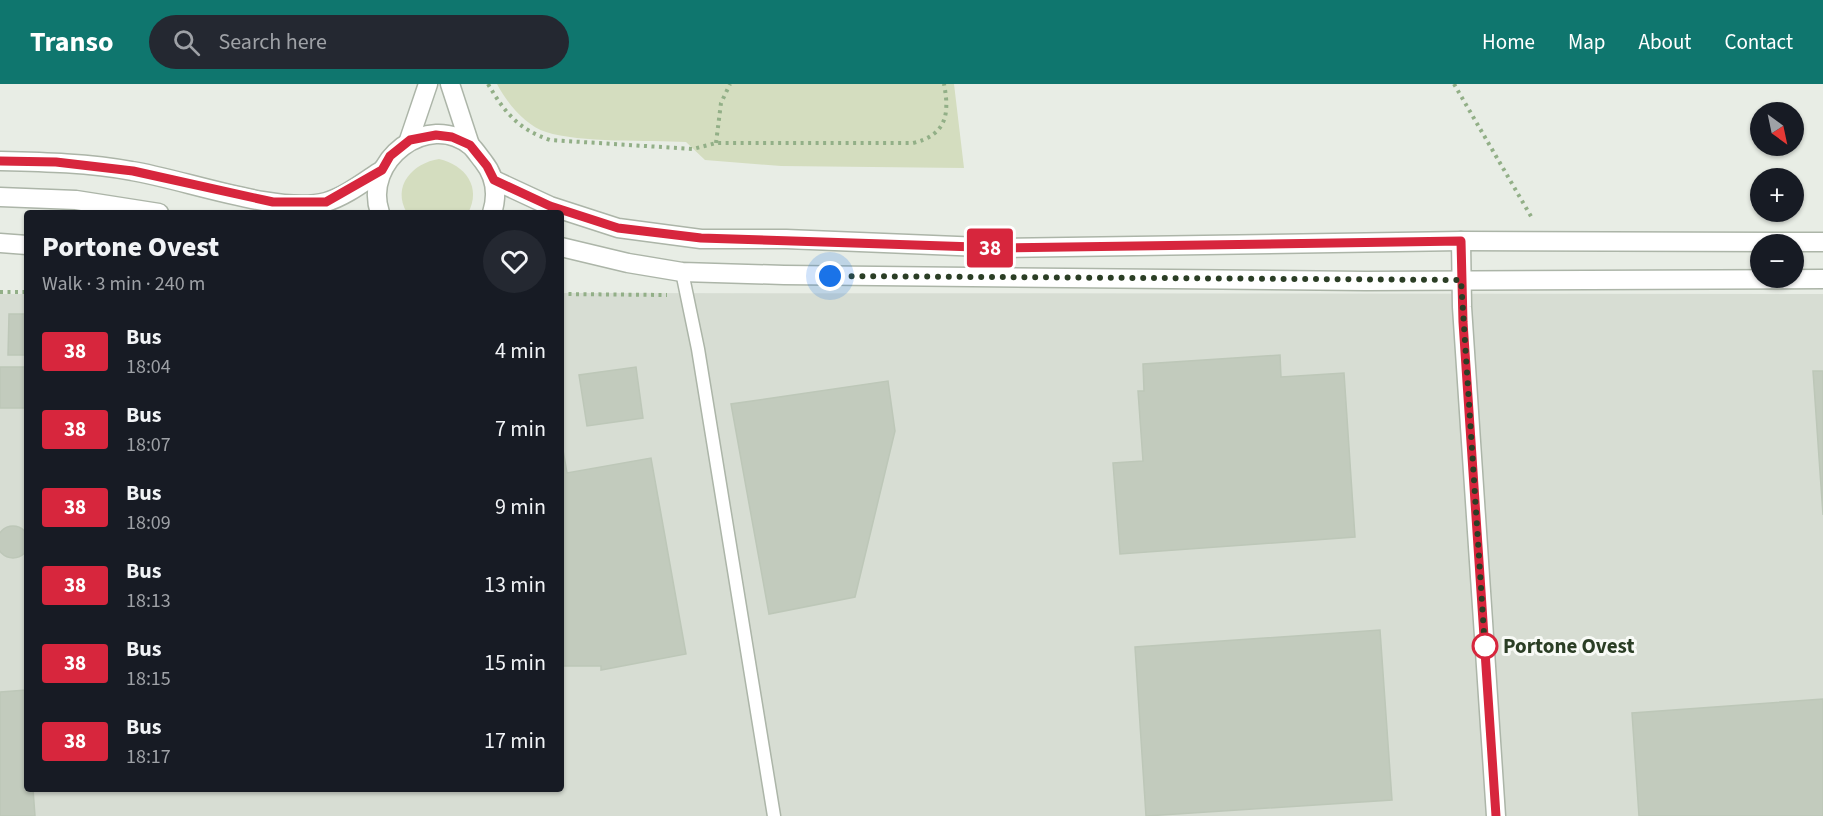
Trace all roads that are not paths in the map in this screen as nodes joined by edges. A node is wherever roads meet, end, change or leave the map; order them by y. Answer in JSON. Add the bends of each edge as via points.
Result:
{"nodes":[{"id":1,"x":428,"y":84,"type":"edge"},
{"id":2,"x":450,"y":84,"type":"edge"},
{"id":3,"x":410,"y":140,"type":"junction"},
{"id":4,"x":470,"y":145,"type":"junction"},
{"id":5,"x":0,"y":161,"type":"edge"},
{"id":6,"x":382,"y":170,"type":"junction"},
{"id":7,"x":494,"y":180,"type":"junction"},
{"id":8,"x":0,"y":197,"type":"edge"},
{"id":9,"x":140,"y":210,"type":"edge"},
{"id":10,"x":380,"y":210,"type":"edge"},
{"id":11,"x":493,"y":210,"type":"edge"},
{"id":12,"x":562,"y":210,"type":"edge"},
{"id":13,"x":564,"y":211,"type":"edge"},
{"id":14,"x":1461,"y":241,"type":"junction"},
{"id":15,"x":1823,"y":242,"type":"edge"},
{"id":16,"x":0,"y":243,"type":"edge"},
{"id":17,"x":24,"y":245,"type":"edge"},
{"id":18,"x":564,"y":248,"type":"edge"},
{"id":19,"x":682,"y":272,"type":"junction"},
{"id":20,"x":1823,"y":279,"type":"edge"},
{"id":21,"x":1461,"y":280,"type":"junction"},
{"id":22,"x":774,"y":816,"type":"edge"},
{"id":23,"x":1496,"y":816,"type":"edge"}],
"edges":[{"from":1,"to":3,"type":"street"},
{"from":2,"to":4,"type":"street"},
{"from":3,"to":4,"type":"street","via":[[436,135]]},
{"from":3,"to":6,"type":"street","via":[[390,156]]},
{"from":4,"to":7,"type":"street"},
{"from":5,"to":6,"type":"street","via":[[56,162],[133,171],[273,202],[302,203],[326,202]]},
{"from":6,"to":10,"type":"street","via":[[377,186]]},
{"from":7,"to":11,"type":"street"},
{"from":7,"to":12,"type":"street"},
{"from":8,"to":9,"type":"street","via":[[76,200]]},
{"from":13,"to":14,"type":"street","via":[[608,225],[701,238],[1006,248]]},
{"from":14,"to":15,"type":"street"},
{"from":14,"to":21,"type":"street"},
{"from":16,"to":17,"type":"street"},
{"from":18,"to":19,"type":"street"},
{"from":19,"to":21,"type":"street","via":[[943,279]]},
{"from":19,"to":22,"type":"lane"},
{"from":20,"to":21,"type":"street"},
{"from":21,"to":23,"type":"street"}]}
